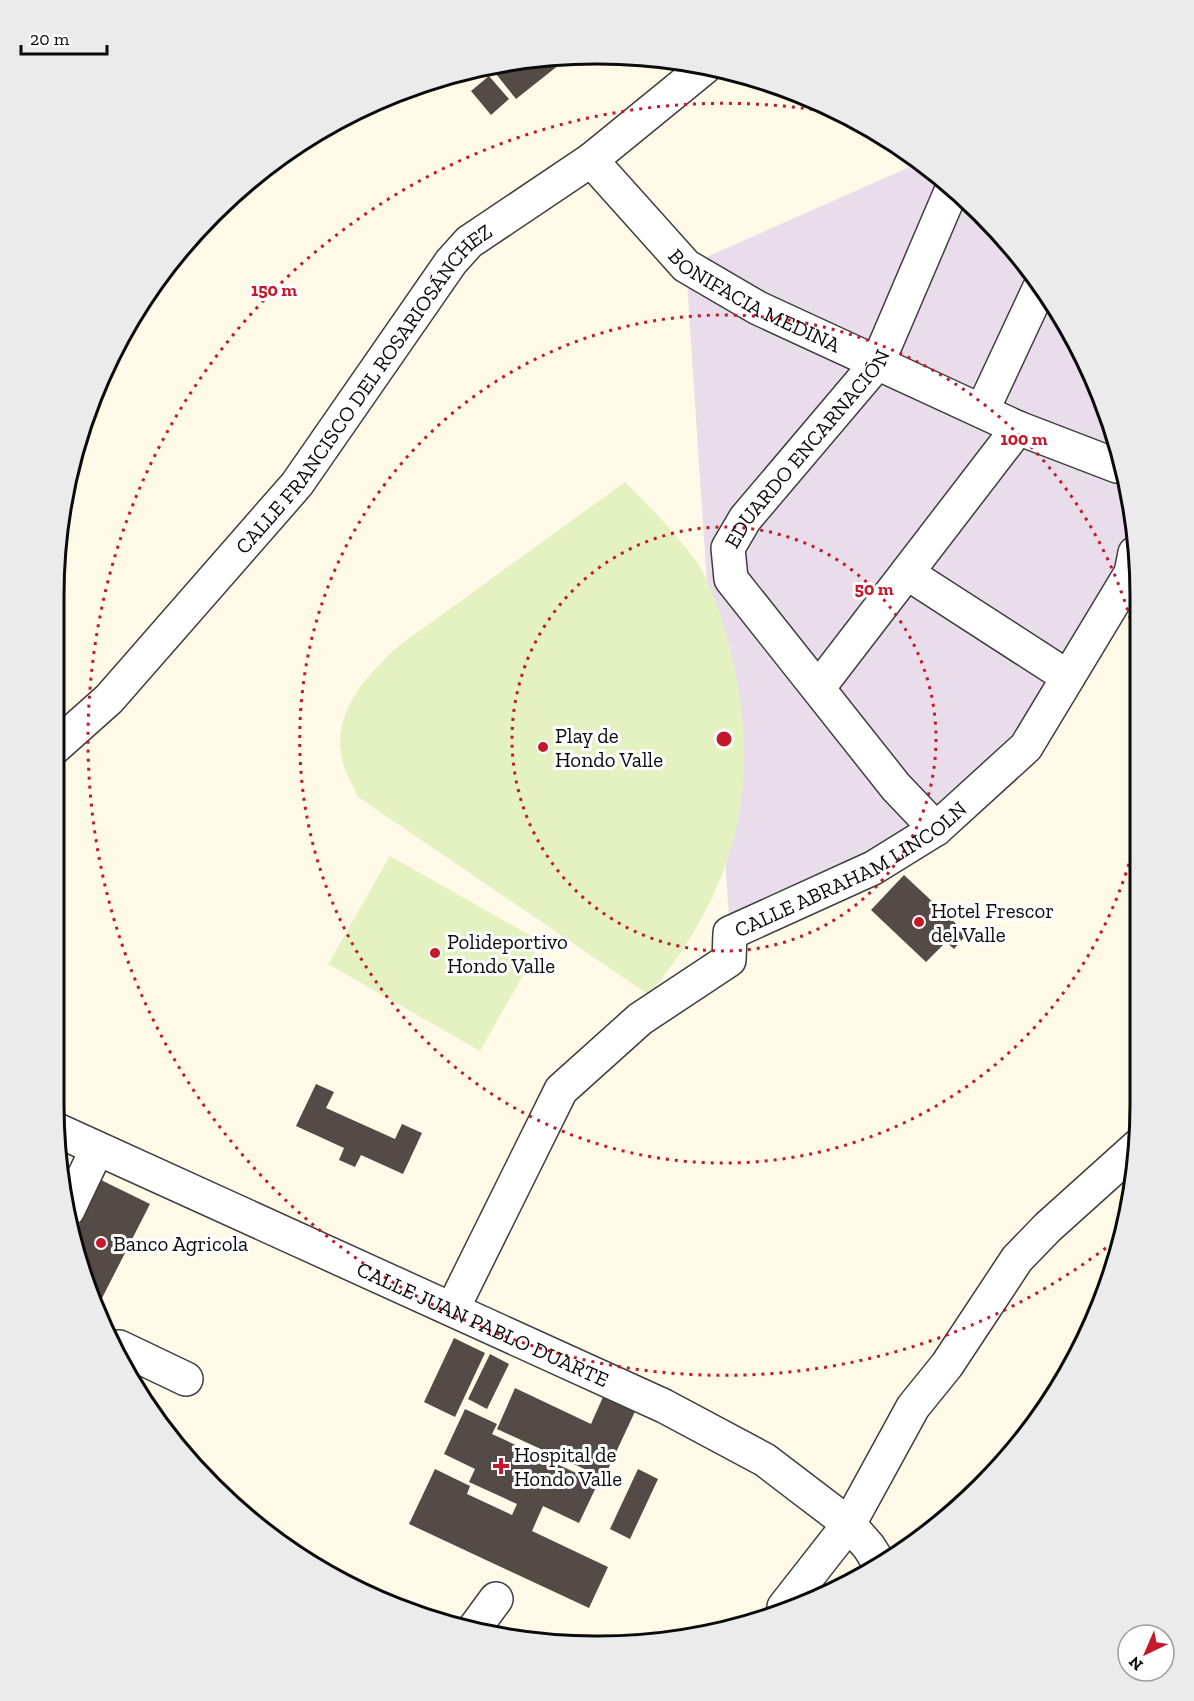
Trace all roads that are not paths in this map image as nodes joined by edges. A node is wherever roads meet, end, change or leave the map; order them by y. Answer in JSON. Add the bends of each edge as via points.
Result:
{"nodes":[{"id":1,"x":696,"y":74,"type":"edge"},
{"id":2,"x":591,"y":160,"type":"junction"},
{"id":3,"x":948,"y":197,"type":"edge"},
{"id":4,"x":1036,"y":296,"type":"edge"},
{"id":5,"x":878,"y":362,"type":"junction"},
{"id":6,"x":982,"y":411,"type":"junction"},
{"id":7,"x":1018,"y":428,"type":"junction"},
{"id":8,"x":1112,"y":464,"type":"edge"},
{"id":9,"x":907,"y":573,"type":"junction"},
{"id":10,"x":1129,"y":577,"type":"edge"},
{"id":11,"x":1068,"y":677,"type":"junction"},
{"id":12,"x":819,"y":687,"type":"junction"},
{"id":13,"x":64,"y":739,"type":"edge"},
{"id":14,"x":936,"y":829,"type":"junction"},
{"id":15,"x":66,"y":1134,"type":"edge"},
{"id":16,"x":97,"y":1149,"type":"junction"},
{"id":17,"x":1127,"y":1156,"type":"edge"},
{"id":18,"x":73,"y":1199,"type":"edge"},
{"id":19,"x":453,"y":1308,"type":"junction"},
{"id":20,"x":124,"y":1350,"type":"edge"},
{"id":21,"x":186,"y":1379,"type":"dead end"},
{"id":22,"x":849,"y":1524,"type":"junction"},
{"id":23,"x":876,"y":1557,"type":"edge"},
{"id":24,"x":496,"y":1599,"type":"dead end"},
{"id":25,"x":789,"y":1600,"type":"edge"},
{"id":26,"x":479,"y":1623,"type":"edge"}],
"edges":[{"from":1,"to":2,"type":"street","name":"CALLE FRANCISCO DEL ROSARIOSÁNCHEZ"},
{"from":2,"to":5,"type":"street","name":"BONIFACIA MEDINA","via":[[686,266],[758,308]]},
{"from":2,"to":13,"type":"street","name":"CALLE FRANCISCO DEL ROSARIOSÁNCHEZ","via":[[468,242],[297,484],[109,699]]},
{"from":3,"to":5,"type":"street","name":"EDUARDO ENCARNACIÓN"},
{"from":4,"to":6,"type":"street"},
{"from":5,"to":6,"type":"street","name":"BONIFACIA MEDINA"},
{"from":5,"to":12,"type":"street","name":"EDUARDO ENCARNACIÓN","via":[[745,519],[728,548],[732,579]]},
{"from":6,"to":7,"type":"street","name":"BONIFACIA MEDINA"},
{"from":7,"to":8,"type":"street","name":"BONIFACIA MEDINA"},
{"from":7,"to":9,"type":"street"},
{"from":9,"to":11,"type":"street"},
{"from":9,"to":12,"type":"street"},
{"from":10,"to":11,"type":"street","name":"CALLE ABRAHAM LINCOLN"},
{"from":11,"to":14,"type":"street","name":"CALLE ABRAHAM LINCOLN","via":[[1026,747]]},
{"from":12,"to":14,"type":"street","name":"EDUARDO ENCARNACIÓN","via":[[896,787]]},
{"from":14,"to":19,"type":"street","name":"CALLE ABRAHAM LINCOLN","via":[[873,868],[730,933],[729,960],[640,1019],[561,1090]]},
{"from":15,"to":16,"type":"street","name":"CALLE JUAN PABLO DUARTE"},
{"from":16,"to":18,"type":"street"},
{"from":16,"to":19,"type":"street","name":"CALLE JUAN PABLO DUARTE"},
{"from":17,"to":22,"type":"street","via":[[1017,1259],[947,1365],[913,1407]]},
{"from":19,"to":22,"type":"street","name":"CALLE JUAN PABLO DUARTE","via":[[664,1406],[765,1460]]},
{"from":20,"to":21,"type":"street"},
{"from":22,"to":23,"type":"street","name":"CALLE JUAN PABLO DUARTE"},
{"from":22,"to":25,"type":"street"},
{"from":24,"to":26,"type":"street"}]}
